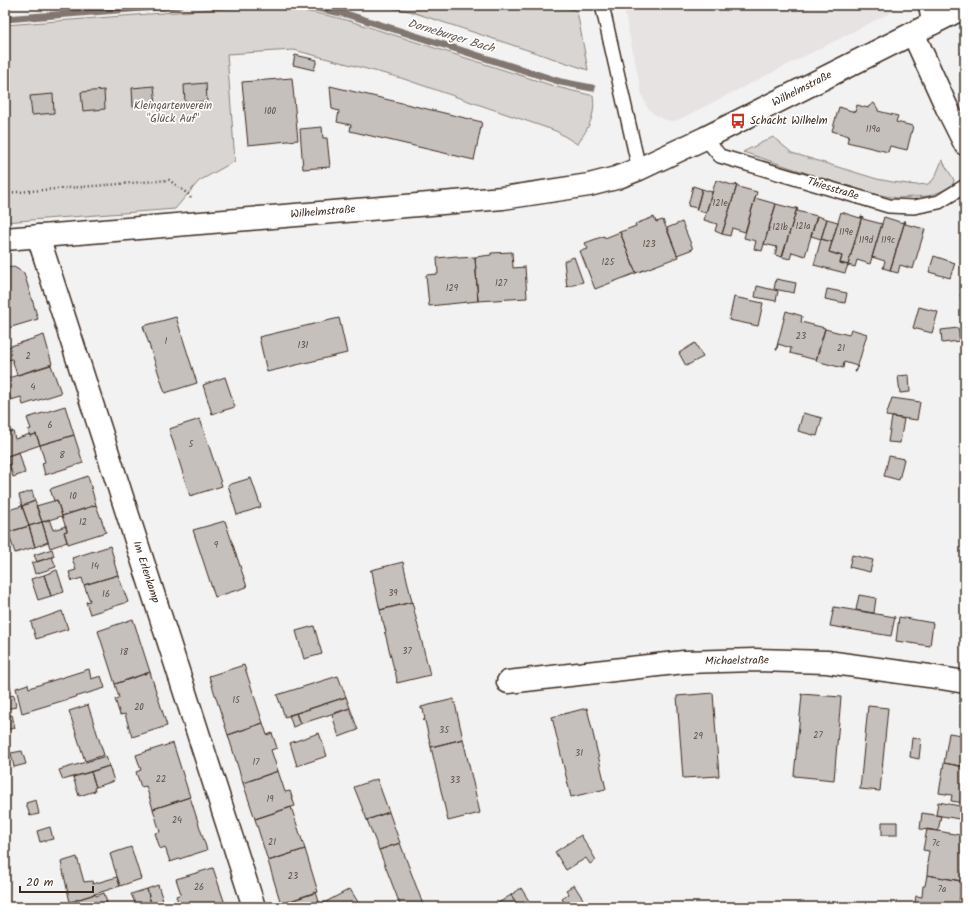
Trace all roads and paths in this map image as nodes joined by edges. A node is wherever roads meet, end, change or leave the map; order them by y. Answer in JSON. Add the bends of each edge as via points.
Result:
{"nodes":[{"id":1,"x":602,"y":5,"type":"edge"},
{"id":2,"x":965,"y":7,"type":"edge"},
{"id":3,"x":932,"y":14,"type":"edge"},
{"id":4,"x":914,"y":33,"type":"junction"},
{"id":5,"x":706,"y":138,"type":"junction"},
{"id":6,"x":965,"y":144,"type":"edge"},
{"id":7,"x":639,"y":169,"type":"junction"},
{"id":8,"x":965,"y":186,"type":"edge"},
{"id":9,"x":5,"y":193,"type":"edge"},
{"id":10,"x":194,"y":204,"type":"dead end"},
{"id":11,"x":38,"y":236,"type":"junction"},
{"id":12,"x":5,"y":239,"type":"edge"},
{"id":13,"x":508,"y":682,"type":"dead end"},
{"id":14,"x":965,"y":682,"type":"edge"},
{"id":15,"x":254,"y":907,"type":"edge"}],
"edges":[{"from":1,"to":7,"type":"lane"},
{"from":2,"to":3,"type":"street","name":"Wilhelmstraße"},
{"from":3,"to":4,"type":"street","name":"Wilhelmstraße"},
{"from":4,"to":5,"type":"street","name":"Wilhelmstraße"},
{"from":4,"to":6,"type":"street"},
{"from":5,"to":7,"type":"street","name":"Wilhelmstraße"},
{"from":5,"to":8,"type":"lane","name":"Thiesstraße","via":[[720,156],[889,206],[914,207],[939,202]]},
{"from":7,"to":11,"type":"street","name":"Wilhelmstraße","via":[[590,185],[503,198]]},
{"from":9,"to":10,"type":"path","via":[[169,180],[188,194]]},
{"from":11,"to":12,"type":"street","name":"Wilhelmstraße"},
{"from":11,"to":15,"type":"street","name":"Im Erlenkamp"},
{"from":13,"to":14,"type":"street","name":"Michaelstraße","via":[[684,662],[755,660],[827,662]]}]}
